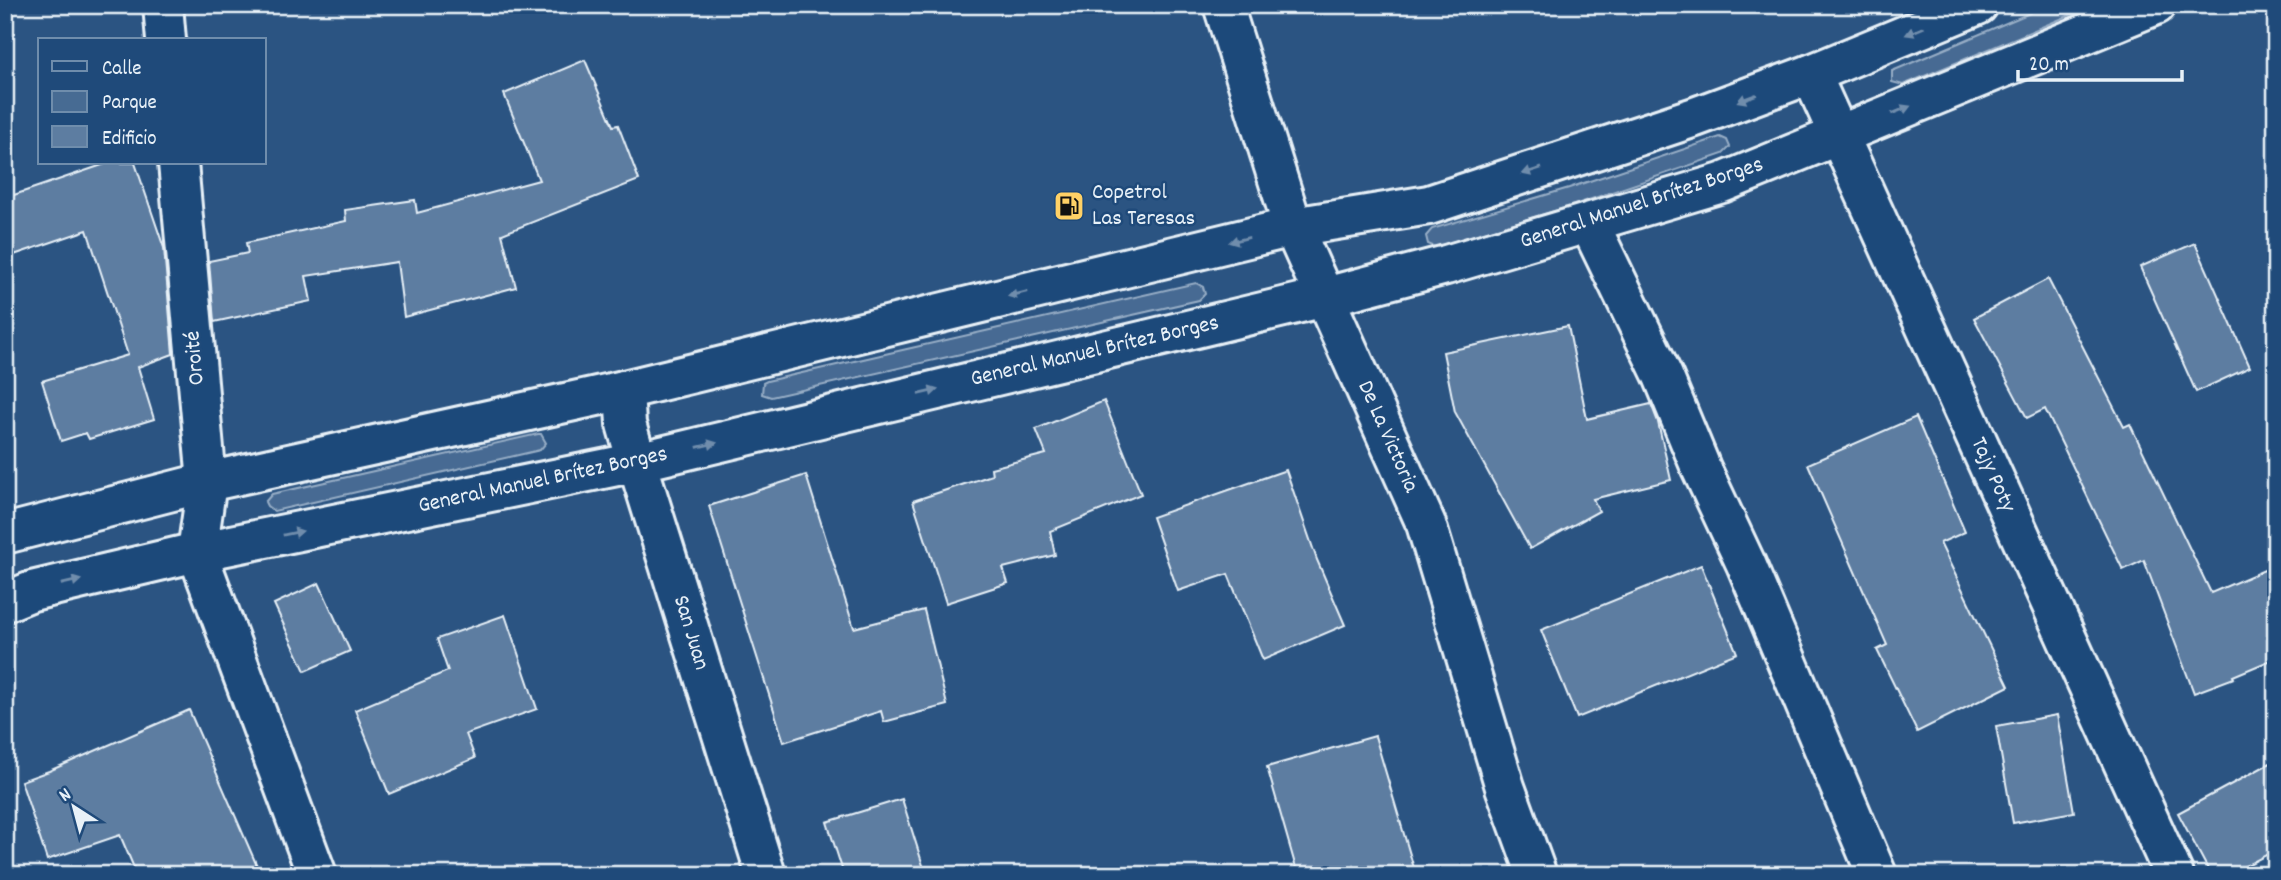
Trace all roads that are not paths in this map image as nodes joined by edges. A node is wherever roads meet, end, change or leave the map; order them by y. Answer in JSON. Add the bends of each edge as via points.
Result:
{"nodes":[{"id":1,"x":163,"y":5,"type":"edge"},
{"id":2,"x":1978,"y":5,"type":"edge"},
{"id":3,"x":2156,"y":5,"type":"edge"},
{"id":4,"x":1229,"y":7,"type":"edge"},
{"id":5,"x":166,"y":38,"type":"edge"},
{"id":6,"x":1811,"y":74,"type":"junction"},
{"id":7,"x":1838,"y":136,"type":"junction"},
{"id":8,"x":178,"y":164,"type":"edge"},
{"id":9,"x":1589,"y":223,"type":"junction"},
{"id":10,"x":1293,"y":227,"type":"junction"},
{"id":11,"x":1325,"y":297,"type":"junction"},
{"id":12,"x":624,"y":390,"type":"junction"},
{"id":13,"x":637,"y":462,"type":"junction"},
{"id":14,"x":207,"y":482,"type":"junction"},
{"id":15,"x":5,"y":534,"type":"edge"},
{"id":16,"x":197,"y":552,"type":"junction"},
{"id":17,"x":5,"y":602,"type":"edge"},
{"id":18,"x":317,"y":875,"type":"edge"},
{"id":19,"x":766,"y":875,"type":"edge"},
{"id":20,"x":1537,"y":875,"type":"edge"},
{"id":21,"x":1877,"y":875,"type":"edge"},
{"id":22,"x":2174,"y":875,"type":"edge"}],
"edges":[{"from":1,"to":5,"type":"main road"},
{"from":2,"to":6,"type":"main road","one_way":true},
{"from":7,"to":3,"type":"main road","name":"General Manuel Brítez Borges","one_way":true},
{"from":4,"to":10,"type":"main road","name":"De La Victoria"},
{"from":6,"to":7,"type":"main road","name":"Tajy Poty"},
{"from":6,"to":10,"type":"main road","one_way":true,"via":[[1429,205]]},
{"from":7,"to":9,"type":"main road","name":"General Manuel Brítez Borges","via":[[1723,183]]},
{"from":7,"to":22,"type":"main road","name":"Tajy Poty"},
{"from":8,"to":14,"type":"main road","name":"Oroité"},
{"from":9,"to":11,"type":"main road","name":"General Manuel Brítez Borges"},
{"from":9,"to":21,"type":"main road","via":[[1663,376]]},
{"from":10,"to":11,"type":"main road","name":"De La Victoria"},
{"from":10,"to":12,"type":"main road","one_way":true},
{"from":13,"to":11,"type":"main road","name":"General Manuel Brítez Borges","one_way":true},
{"from":11,"to":20,"type":"main road","name":"De La Victoria","via":[[1426,524],[1505,788]]},
{"from":12,"to":13,"type":"main road","name":"San Juan","via":[[626,424]]},
{"from":12,"to":14,"type":"main road"},
{"from":16,"to":13,"type":"main road","name":"General Manuel Brítez Borges","one_way":true},
{"from":13,"to":19,"type":"main road","name":"San Juan"},
{"from":14,"to":15,"type":"main road"},
{"from":14,"to":16,"type":"main road","name":"Oroité"},
{"from":17,"to":16,"type":"main road","name":"General Manuel Brítez Borges","one_way":true,"via":[[32,591]]},
{"from":16,"to":18,"type":"main road"}]}
